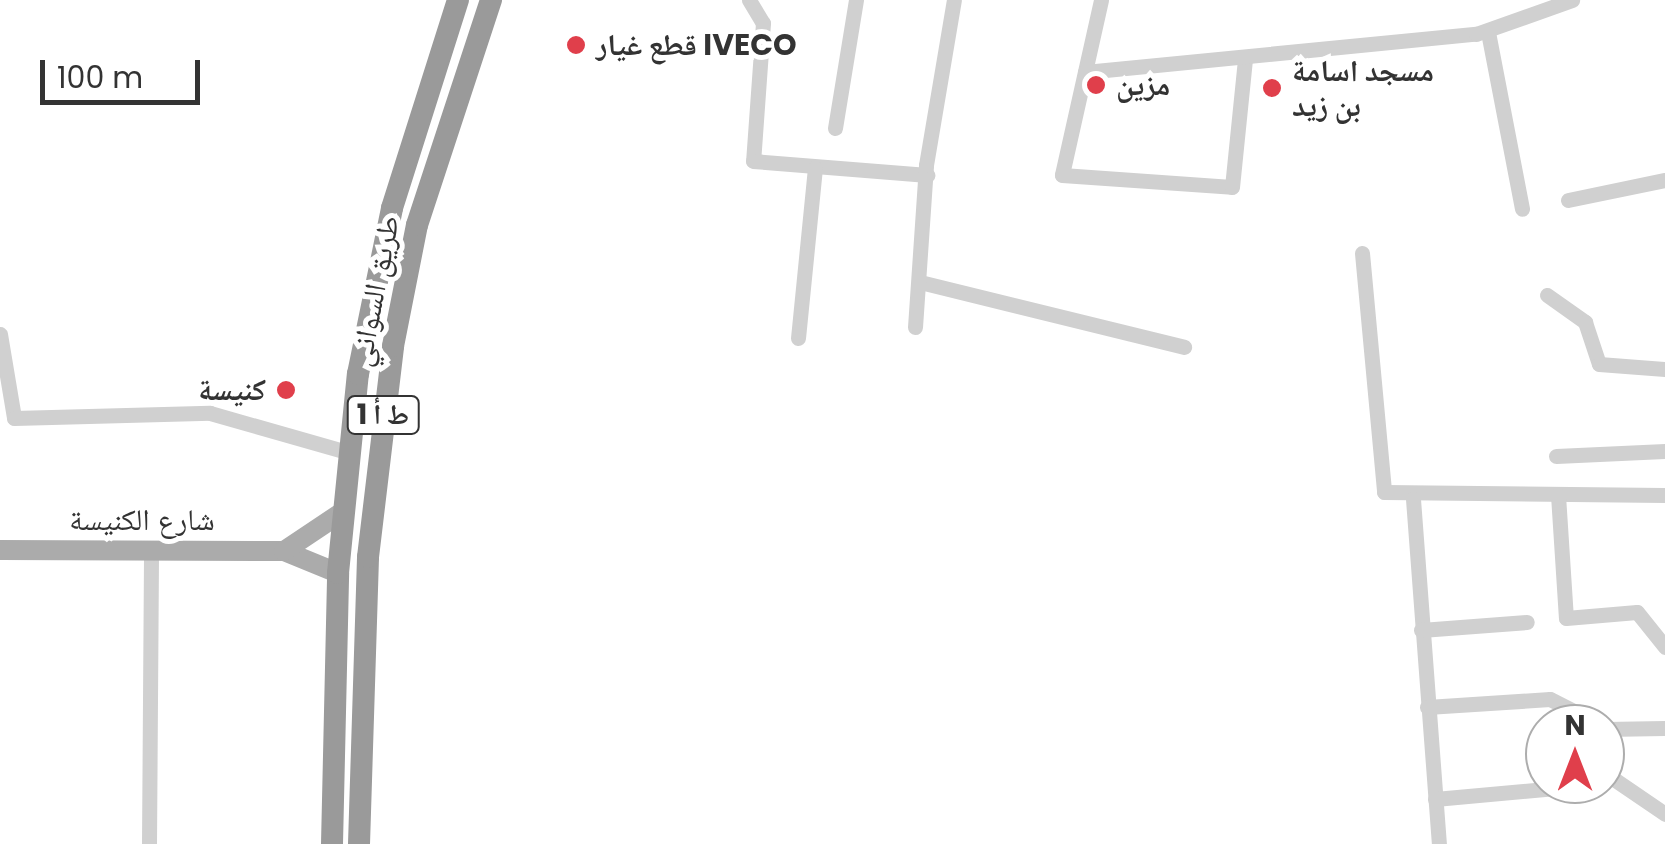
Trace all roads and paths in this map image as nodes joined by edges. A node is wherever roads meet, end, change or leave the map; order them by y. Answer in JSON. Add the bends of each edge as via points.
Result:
{"nodes":[{"id":1,"x":458,"y":0,"type":"edge"},
{"id":2,"x":491,"y":0,"type":"edge"},
{"id":3,"x":749,"y":0,"type":"edge"},
{"id":4,"x":856,"y":0,"type":"edge"},
{"id":5,"x":954,"y":0,"type":"edge"},
{"id":6,"x":1101,"y":0,"type":"edge"},
{"id":7,"x":1572,"y":0,"type":"edge"},
{"id":8,"x":1488,"y":32,"type":"junction"},
{"id":9,"x":1246,"y":60,"type":"junction"},
{"id":10,"x":1085,"y":72,"type":"junction"},
{"id":11,"x":835,"y":128,"type":"dead end"},
{"id":12,"x":814,"y":168,"type":"junction"},
{"id":13,"x":927,"y":175,"type":"junction"},
{"id":14,"x":1665,"y":180,"type":"edge"},
{"id":15,"x":1568,"y":200,"type":"dead end"},
{"id":16,"x":1522,"y":208,"type":"dead end"},
{"id":17,"x":1362,"y":252,"type":"dead end"},
{"id":18,"x":920,"y":282,"type":"junction"},
{"id":19,"x":1548,"y":295,"type":"dead end"},
{"id":20,"x":915,"y":327,"type":"dead end"},
{"id":21,"x":0,"y":334,"type":"edge"},
{"id":22,"x":798,"y":338,"type":"dead end"},
{"id":23,"x":1184,"y":347,"type":"dead end"},
{"id":24,"x":1665,"y":369,"type":"edge"},
{"id":25,"x":7,"y":419,"type":"edge"},
{"id":26,"x":1665,"y":451,"type":"edge"},
{"id":27,"x":350,"y":453,"type":"junction"},
{"id":28,"x":1556,"y":456,"type":"dead end"},
{"id":29,"x":1665,"y":494,"type":"edge"},
{"id":30,"x":1558,"y":495,"type":"junction"},
{"id":31,"x":1413,"y":499,"type":"junction"},
{"id":32,"x":344,"y":511,"type":"junction"},
{"id":33,"x":0,"y":550,"type":"edge"},
{"id":34,"x":151,"y":550,"type":"junction"},
{"id":35,"x":284,"y":551,"type":"junction"},
{"id":36,"x":338,"y":573,"type":"junction"},
{"id":37,"x":1527,"y":622,"type":"dead end"},
{"id":38,"x":1421,"y":630,"type":"junction"},
{"id":39,"x":1665,"y":647,"type":"edge"},
{"id":40,"x":1560,"y":704,"type":"edge"},
{"id":41,"x":1427,"y":707,"type":"junction"},
{"id":42,"x":1665,"y":728,"type":"edge"},
{"id":43,"x":1625,"y":729,"type":"edge"},
{"id":44,"x":1525,"y":787,"type":"edge"},
{"id":45,"x":1625,"y":790,"type":"edge"},
{"id":46,"x":1435,"y":798,"type":"junction"},
{"id":47,"x":1665,"y":814,"type":"edge"},
{"id":48,"x":149,"y":844,"type":"edge"},
{"id":49,"x":332,"y":844,"type":"edge"},
{"id":50,"x":359,"y":844,"type":"edge"},
{"id":51,"x":1439,"y":844,"type":"edge"}],
"edges":[{"from":1,"to":27,"type":"highway","name":"طريق السواني","number":"ط أ 1","via":[[392,208]]},
{"from":2,"to":50,"type":"highway","name":"طريق السواني","number":"ط أ 1","via":[[417,226],[393,346],[368,557]]},
{"from":3,"to":12,"type":"street","via":[[764,23],[749,156]]},
{"from":4,"to":11,"type":"street"},
{"from":5,"to":13,"type":"street"},
{"from":6,"to":10,"type":"street"},
{"from":7,"to":8,"type":"street"},
{"from":8,"to":9,"type":"street"},
{"from":8,"to":16,"type":"street"},
{"from":9,"to":10,"type":"street"},
{"from":9,"to":10,"type":"street","via":[[1232,187],[1060,174]]},
{"from":12,"to":13,"type":"street"},
{"from":12,"to":22,"type":"street"},
{"from":13,"to":18,"type":"street"},
{"from":14,"to":15,"type":"street"},
{"from":17,"to":31,"type":"street","via":[[1376,477],[1384,492]]},
{"from":18,"to":20,"type":"street"},
{"from":18,"to":23,"type":"street"},
{"from":19,"to":24,"type":"street","via":[[1586,322],[1599,364]]},
{"from":21,"to":25,"type":"street"},
{"from":25,"to":27,"type":"street","via":[[210,412]]},
{"from":26,"to":28,"type":"street"},
{"from":27,"to":32,"type":"highway","name":"طريق السواني","number":"ط أ 1"},
{"from":29,"to":30,"type":"street"},
{"from":30,"to":31,"type":"street"},
{"from":30,"to":39,"type":"street","via":[[1566,618],[1637,612]]},
{"from":31,"to":38,"type":"street"},
{"from":32,"to":35,"type":"main road"},
{"from":32,"to":36,"type":"highway","name":"طريق السواني","number":"ط أ 1"},
{"from":33,"to":34,"type":"main road","name":"شارع الكنيسة"},
{"from":34,"to":35,"type":"main road","name":"شارع الكنيسة"},
{"from":34,"to":48,"type":"street"},
{"from":35,"to":36,"type":"main road","name":"شارع الكنيسة"},
{"from":36,"to":49,"type":"highway","name":"طريق السواني","number":"ط أ 1"},
{"from":37,"to":38,"type":"street"},
{"from":38,"to":41,"type":"street"},
{"from":40,"to":41,"type":"street","via":[[1550,699]]},
{"from":41,"to":46,"type":"street"},
{"from":42,"to":43,"type":"street"},
{"from":44,"to":46,"type":"street"},
{"from":45,"to":47,"type":"street"},
{"from":46,"to":51,"type":"street"}]}
